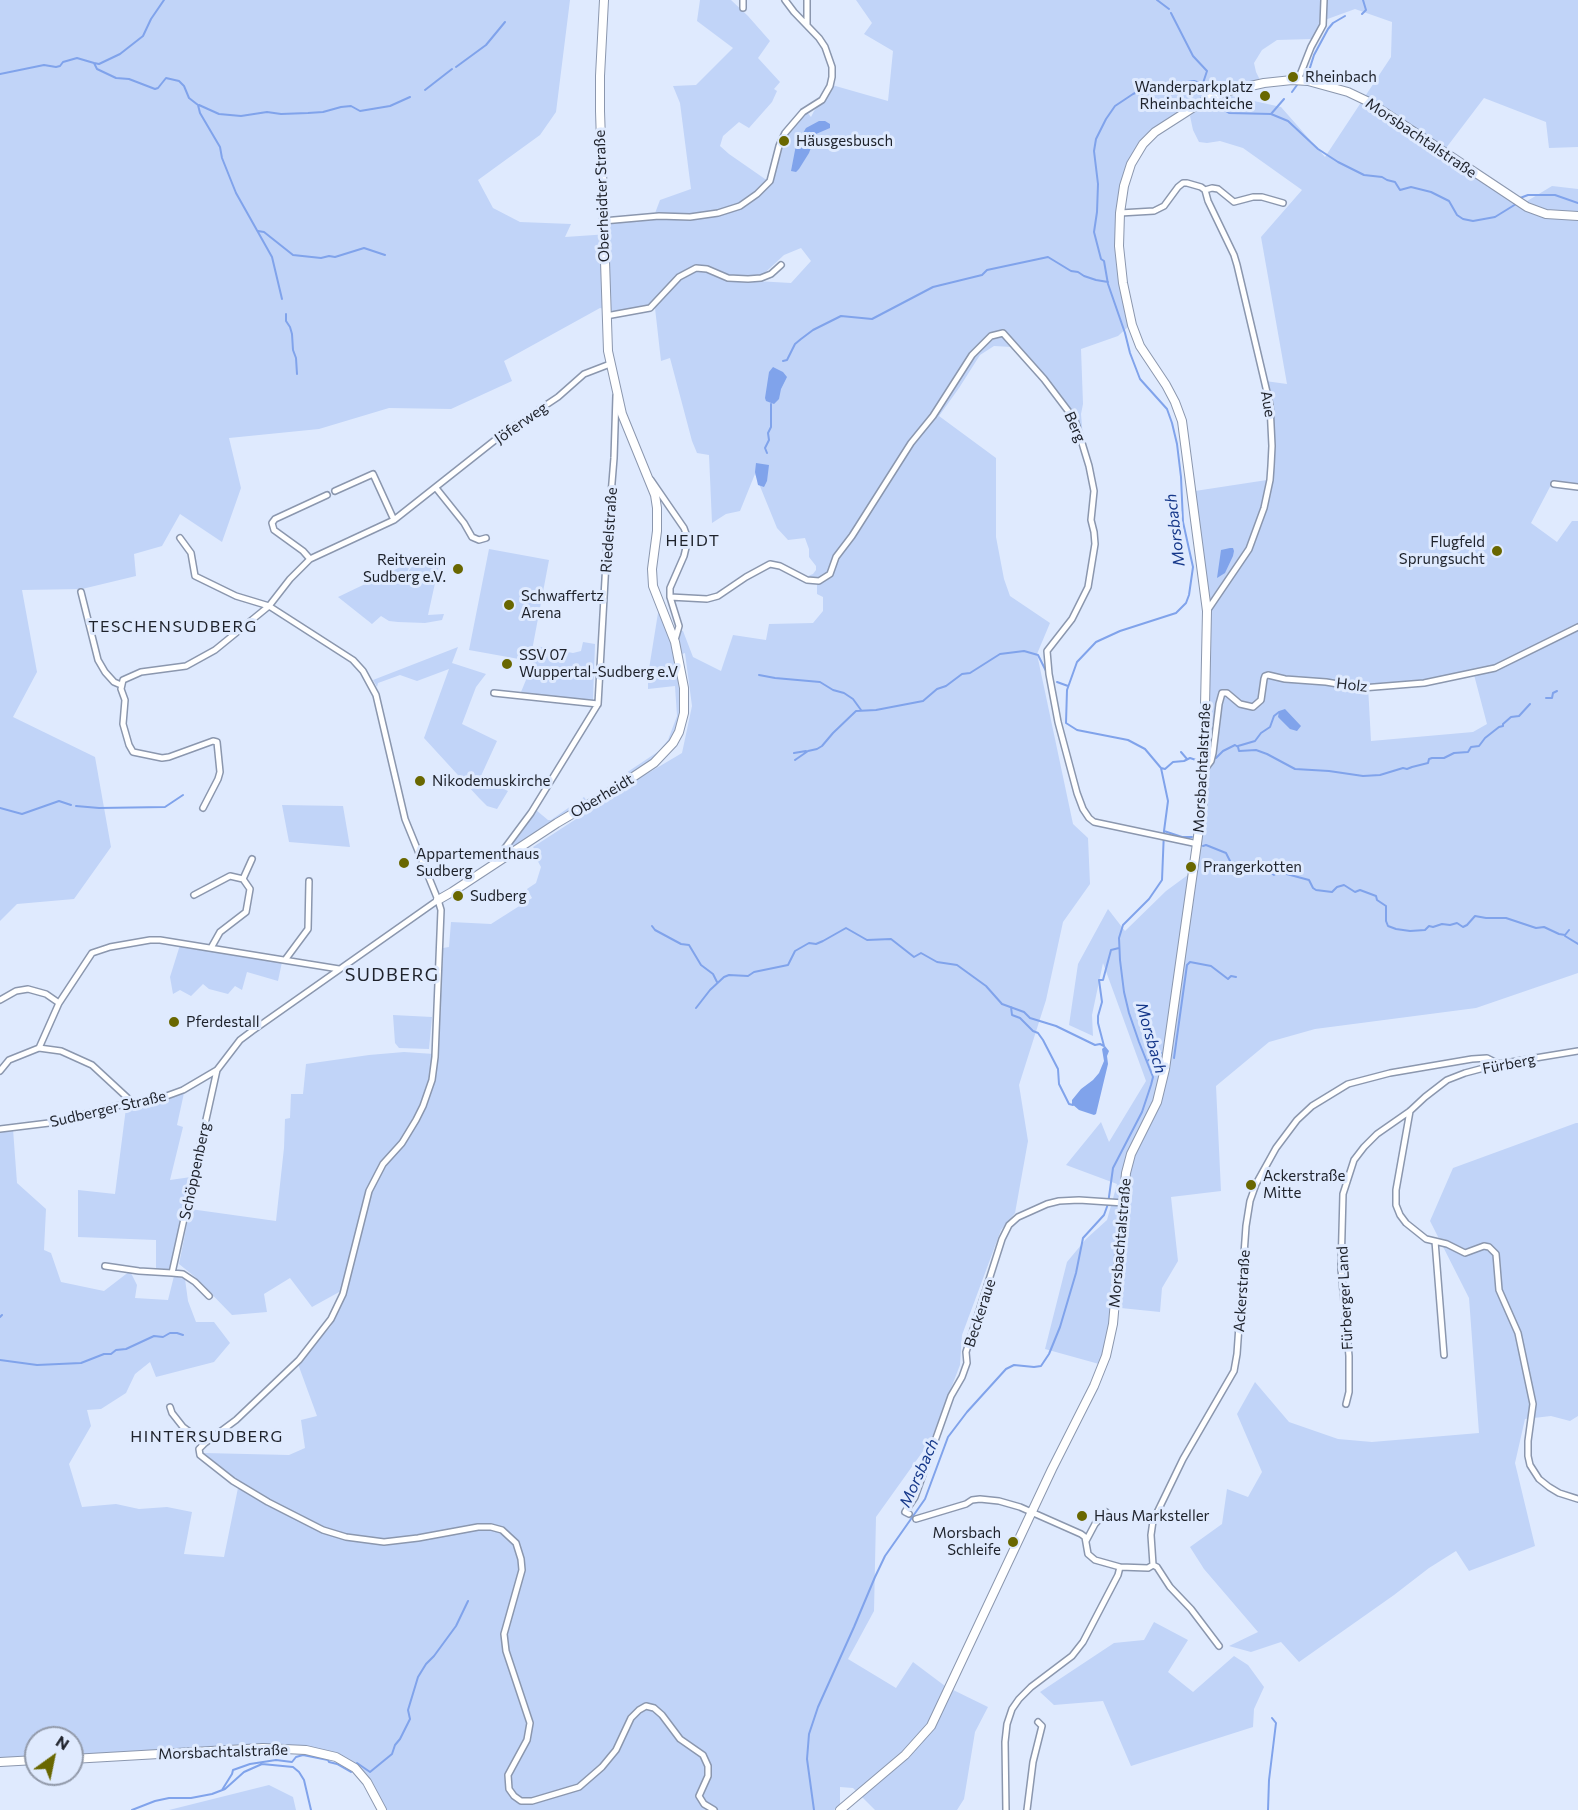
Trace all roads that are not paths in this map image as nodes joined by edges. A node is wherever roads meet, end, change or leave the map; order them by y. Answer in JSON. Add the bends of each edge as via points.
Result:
{"nodes":[{"id":1,"x":604,"y":0,"type":"edge"},
{"id":2,"x":743,"y":0,"type":"edge"},
{"id":3,"x":785,"y":0,"type":"edge"},
{"id":4,"x":807,"y":0,"type":"edge"},
{"id":5,"x":1324,"y":0,"type":"edge"},
{"id":6,"x":742,"y":8,"type":"dead end"},
{"id":7,"x":807,"y":25,"type":"junction"},
{"id":8,"x":1298,"y":80,"type":"junction"},
{"id":9,"x":1205,"y":190,"type":"junction"},
{"id":10,"x":1283,"y":203,"type":"dead end"},
{"id":11,"x":1120,"y":213,"type":"junction"},
{"id":12,"x":1578,"y":216,"type":"edge"},
{"id":13,"x":603,"y":221,"type":"junction"},
{"id":14,"x":781,"y":266,"type":"dead end"},
{"id":15,"x":606,"y":316,"type":"junction"},
{"id":16,"x":610,"y":364,"type":"junction"},
{"id":17,"x":616,"y":391,"type":"junction"},
{"id":18,"x":648,"y":475,"type":"junction"},
{"id":19,"x":1554,"y":484,"type":"dead end"},
{"id":20,"x":436,"y":488,"type":"junction"},
{"id":21,"x":1578,"y":488,"type":"edge"},
{"id":22,"x":335,"y":491,"type":"dead end"},
{"id":23,"x":327,"y":495,"type":"dead end"},
{"id":24,"x":393,"y":520,"type":"junction"},
{"id":25,"x":180,"y":538,"type":"dead end"},
{"id":26,"x":486,"y":538,"type":"dead end"},
{"id":27,"x":310,"y":560,"type":"junction"},
{"id":28,"x":81,"y":592,"type":"dead end"},
{"id":29,"x":670,"y":597,"type":"junction"},
{"id":30,"x":269,"y":606,"type":"junction"},
{"id":31,"x":1207,"y":611,"type":"junction"},
{"id":32,"x":1578,"y":627,"type":"edge"},
{"id":33,"x":675,"y":642,"type":"junction"},
{"id":34,"x":121,"y":685,"type":"junction"},
{"id":35,"x":494,"y":693,"type":"dead end"},
{"id":36,"x":598,"y":704,"type":"junction"},
{"id":37,"x":1205,"y":769,"type":"junction"},
{"id":38,"x":203,"y":807,"type":"dead end"},
{"id":39,"x":1198,"y":844,"type":"junction"},
{"id":40,"x":252,"y":859,"type":"dead end"},
{"id":41,"x":501,"y":859,"type":"junction"},
{"id":42,"x":243,"y":879,"type":"junction"},
{"id":43,"x":309,"y":882,"type":"dead end"},
{"id":44,"x":194,"y":896,"type":"dead end"},
{"id":45,"x":438,"y":900,"type":"junction"},
{"id":46,"x":211,"y":948,"type":"junction"},
{"id":47,"x":285,"y":960,"type":"junction"},
{"id":48,"x":339,"y":969,"type":"junction"},
{"id":49,"x":0,"y":1000,"type":"edge"},
{"id":50,"x":59,"y":1003,"type":"junction"},
{"id":51,"x":39,"y":1048,"type":"junction"},
{"id":52,"x":1575,"y":1051,"type":"edge"},
{"id":53,"x":1578,"y":1057,"type":"edge"},
{"id":54,"x":1499,"y":1064,"type":"junction"},
{"id":55,"x":217,"y":1070,"type":"junction"},
{"id":56,"x":0,"y":1071,"type":"edge"},
{"id":57,"x":132,"y":1101,"type":"junction"},
{"id":58,"x":1410,"y":1111,"type":"junction"},
{"id":59,"x":0,"y":1129,"type":"edge"},
{"id":60,"x":1124,"y":1203,"type":"junction"},
{"id":61,"x":1435,"y":1241,"type":"junction"},
{"id":62,"x":105,"y":1266,"type":"dead end"},
{"id":63,"x":172,"y":1273,"type":"junction"},
{"id":64,"x":209,"y":1296,"type":"dead end"},
{"id":65,"x":1444,"y":1355,"type":"dead end"},
{"id":66,"x":1346,"y":1404,"type":"dead end"},
{"id":67,"x":170,"y":1407,"type":"dead end"},
{"id":68,"x":205,"y":1443,"type":"junction"},
{"id":69,"x":1578,"y":1499,"type":"edge"},
{"id":70,"x":1032,"y":1512,"type":"junction"},
{"id":71,"x":1106,"y":1512,"type":"dead end"},
{"id":72,"x":907,"y":1513,"type":"dead end"},
{"id":73,"x":916,"y":1519,"type":"dead end"},
{"id":74,"x":1086,"y":1541,"type":"junction"},
{"id":75,"x":1153,"y":1565,"type":"junction"},
{"id":76,"x":1120,"y":1567,"type":"junction"},
{"id":77,"x":1219,"y":1646,"type":"dead end"},
{"id":78,"x":1038,"y":1722,"type":"dead end"},
{"id":79,"x":84,"y":1758,"type":"edge"},
{"id":80,"x":24,"y":1761,"type":"edge"},
{"id":81,"x":0,"y":1762,"type":"edge"},
{"id":82,"x":382,"y":1810,"type":"edge"},
{"id":83,"x":714,"y":1810,"type":"edge"},
{"id":84,"x":840,"y":1810,"type":"edge"},
{"id":85,"x":1006,"y":1810,"type":"edge"},
{"id":86,"x":1027,"y":1810,"type":"edge"}],
"edges":[{"from":1,"to":13,"type":"main road","name":"Oberheidter Straße","via":[[600,76]]},
{"from":2,"to":6,"type":"street"},
{"from":3,"to":7,"type":"street"},
{"from":4,"to":7,"type":"street"},
{"from":5,"to":8,"type":"street","via":[[1323,25]]},
{"from":7,"to":13,"type":"street","via":[[825,48],[832,67],[830,86],[822,100],[803,112],[785,134],[770,181],[757,194],[740,206],[718,213]]},
{"from":8,"to":11,"type":"main road","name":"Morsbachtalstraße","via":[[1252,85],[1214,97],[1166,124],[1150,136],[1135,156],[1122,193]]},
{"from":8,"to":12,"type":"main road","name":"Morsbachtalstraße","via":[[1329,86],[1369,102],[1522,204],[1546,214]]},
{"from":9,"to":10,"type":"street","via":[[1218,189],[1234,202],[1262,197]]},
{"from":9,"to":11,"type":"street","via":[[1183,183],[1164,206],[1154,211]]},
{"from":9,"to":31,"type":"street","name":"Aue","via":[[1237,265],[1270,405],[1272,446],[1267,495],[1253,540]]},
{"from":11,"to":31,"type":"main road","name":"Morsbachtalstraße","via":[[1120,264],[1132,325],[1182,421]]},
{"from":13,"to":15,"type":"main road","name":"Oberheidter Straße"},
{"from":14,"to":15,"type":"street","via":[[762,278],[748,279],[728,278],[696,268],[679,277],[650,308]]},
{"from":15,"to":16,"type":"main road","name":"Oberheidter Straße"},
{"from":16,"to":17,"type":"main road","name":"Oberheidter Straße"},
{"from":16,"to":20,"type":"street","name":"Jöferweg","via":[[584,374]]},
{"from":17,"to":18,"type":"main road","name":"Oberheidt"},
{"from":17,"to":36,"type":"street","name":"Riedelstraße"},
{"from":18,"to":29,"type":"street","name":"Oberheidt","via":[[688,538]]},
{"from":18,"to":33,"type":"main road","name":"Oberheidt","via":[[657,508],[653,586]]},
{"from":19,"to":21,"type":"street"},
{"from":20,"to":24,"type":"street","name":"Jöferweg"},
{"from":20,"to":26,"type":"street","via":[[472,537]]},
{"from":22,"to":24,"type":"street","via":[[373,474]]},
{"from":23,"to":27,"type":"street","via":[[272,523],[274,530]]},
{"from":24,"to":27,"type":"street","name":"Jöferweg"},
{"from":25,"to":30,"type":"street","via":[[190,553],[195,576],[236,596]]},
{"from":27,"to":30,"type":"street","name":"Jöferweg"},
{"from":28,"to":34,"type":"street","via":[[98,660],[114,682]]},
{"from":29,"to":33,"type":"street","name":"Oberheidt","via":[[679,626]]},
{"from":29,"to":39,"type":"street","name":"Berg","via":[[718,596],[770,564],[807,580],[819,580],[830,574],[836,557],[972,355],[991,336],[1003,333],[1070,411],[1081,437],[1094,491],[1091,520],[1095,544],[1089,580],[1072,619],[1047,651],[1058,722],[1077,793],[1094,822]]},
{"from":30,"to":34,"type":"street","via":[[215,650],[186,666],[141,672],[123,680]]},
{"from":30,"to":45,"type":"street","via":[[353,660],[363,671],[376,695],[405,819]]},
{"from":31,"to":37,"type":"main road","name":"Morsbachtalstraße"},
{"from":32,"to":37,"type":"street","name":"Holz","via":[[1495,668],[1424,683],[1362,688],[1268,675],[1261,700],[1253,707],[1222,693],[1214,753]]},
{"from":33,"to":41,"type":"main road","name":"Oberheidt","via":[[684,688],[684,713],[668,750],[618,788]]},
{"from":34,"to":38,"type":"street","via":[[125,700],[123,724],[133,752],[162,758],[217,742],[220,772]]},
{"from":35,"to":36,"type":"street"},
{"from":36,"to":41,"type":"street","name":"Riedelstraße"},
{"from":37,"to":39,"type":"main road","name":"Morsbachtalstraße"},
{"from":39,"to":60,"type":"main road","name":"Morsbachtalstraße","via":[[1163,1081],[1131,1155]]},
{"from":40,"to":42,"type":"street"},
{"from":41,"to":45,"type":"main road","name":"Oberheidt"},
{"from":42,"to":44,"type":"street","via":[[230,876]]},
{"from":42,"to":46,"type":"street","via":[[250,889],[246,912],[220,932]]},
{"from":43,"to":47,"type":"street","via":[[308,929]]},
{"from":45,"to":48,"type":"street","name":"Sudberger Straße"},
{"from":45,"to":68,"type":"street","via":[[441,910],[432,1080],[416,1120],[383,1164],[369,1191],[343,1294],[331,1319],[299,1360],[236,1420]]},
{"from":46,"to":47,"type":"street"},
{"from":46,"to":50,"type":"street","via":[[150,940],[92,953]]},
{"from":47,"to":48,"type":"street"},
{"from":48,"to":55,"type":"street","name":"Sudberger Straße","via":[[240,1040]]},
{"from":49,"to":50,"type":"street","via":[[28,989]]},
{"from":50,"to":51,"type":"street"},
{"from":51,"to":56,"type":"street","via":[[9,1060]]},
{"from":51,"to":57,"type":"street","via":[[61,1051],[92,1065]]},
{"from":52,"to":53,"type":"street","name":"Fürberg"},
{"from":52,"to":54,"type":"street","name":"Fürberg"},
{"from":54,"to":58,"type":"street","name":"Fürberg","via":[[1448,1080]]},
{"from":54,"to":75,"type":"street","name":"Ackerstraße","via":[[1487,1058],[1472,1059],[1348,1084],[1312,1106],[1276,1148],[1250,1201],[1234,1371],[1183,1459],[1153,1521]]},
{"from":55,"to":57,"type":"street","name":"Sudberger Straße","via":[[183,1090],[161,1098]]},
{"from":55,"to":63,"type":"street","name":"Schöppenberg"},
{"from":57,"to":59,"type":"street","name":"Sudberger Straße","via":[[49,1123]]},
{"from":58,"to":61,"type":"street","via":[[1396,1205],[1406,1223],[1426,1239]]},
{"from":58,"to":66,"type":"street","name":"Fürberger Land","via":[[1364,1147],[1354,1161],[1343,1194],[1341,1269],[1349,1356]]},
{"from":60,"to":70,"type":"main road","name":"Morsbachtalstraße","via":[[1113,1324],[1106,1356]]},
{"from":60,"to":72,"type":"street","name":"Beckeraue","via":[[1059,1201],[1018,1217],[1009,1225],[966,1352],[967,1363]]},
{"from":61,"to":65,"type":"street"},
{"from":61,"to":69,"type":"street","via":[[1465,1253],[1490,1247],[1496,1254],[1499,1290],[1518,1333],[1533,1404],[1528,1441],[1530,1465],[1549,1487]]},
{"from":62,"to":63,"type":"street"},
{"from":63,"to":64,"type":"street","via":[[183,1274]]},
{"from":67,"to":68,"type":"street","via":[[183,1427]]},
{"from":68,"to":83,"type":"street","via":[[199,1449],[200,1455],[233,1481],[323,1530],[384,1542],[491,1527],[502,1530],[516,1543],[522,1570],[504,1634],[530,1722],[527,1740],[508,1775],[514,1796],[532,1801],[579,1787],[609,1759],[631,1718],[646,1706],[654,1708],[680,1740],[703,1755],[708,1776],[699,1796]]},
{"from":70,"to":73,"type":"street","via":[[1010,1503],[980,1499]]},
{"from":70,"to":74,"type":"street","via":[[1075,1530]]},
{"from":70,"to":84,"type":"main road","name":"Morsbachtalstraße","via":[[931,1726],[917,1744]]},
{"from":71,"to":74,"type":"street"},
{"from":74,"to":76,"type":"street","via":[[1090,1557]]},
{"from":75,"to":76,"type":"street"},
{"from":75,"to":77,"type":"street"},
{"from":76,"to":85,"type":"street","via":[[1083,1642],[1012,1709],[1006,1724]]},
{"from":78,"to":86,"type":"street","via":[[1041,1726]]},
{"from":79,"to":82,"type":"main road","name":"Morsbachtalstraße","via":[[263,1748],[306,1750],[336,1757],[355,1768]]},
{"from":80,"to":81,"type":"main road"}]}
